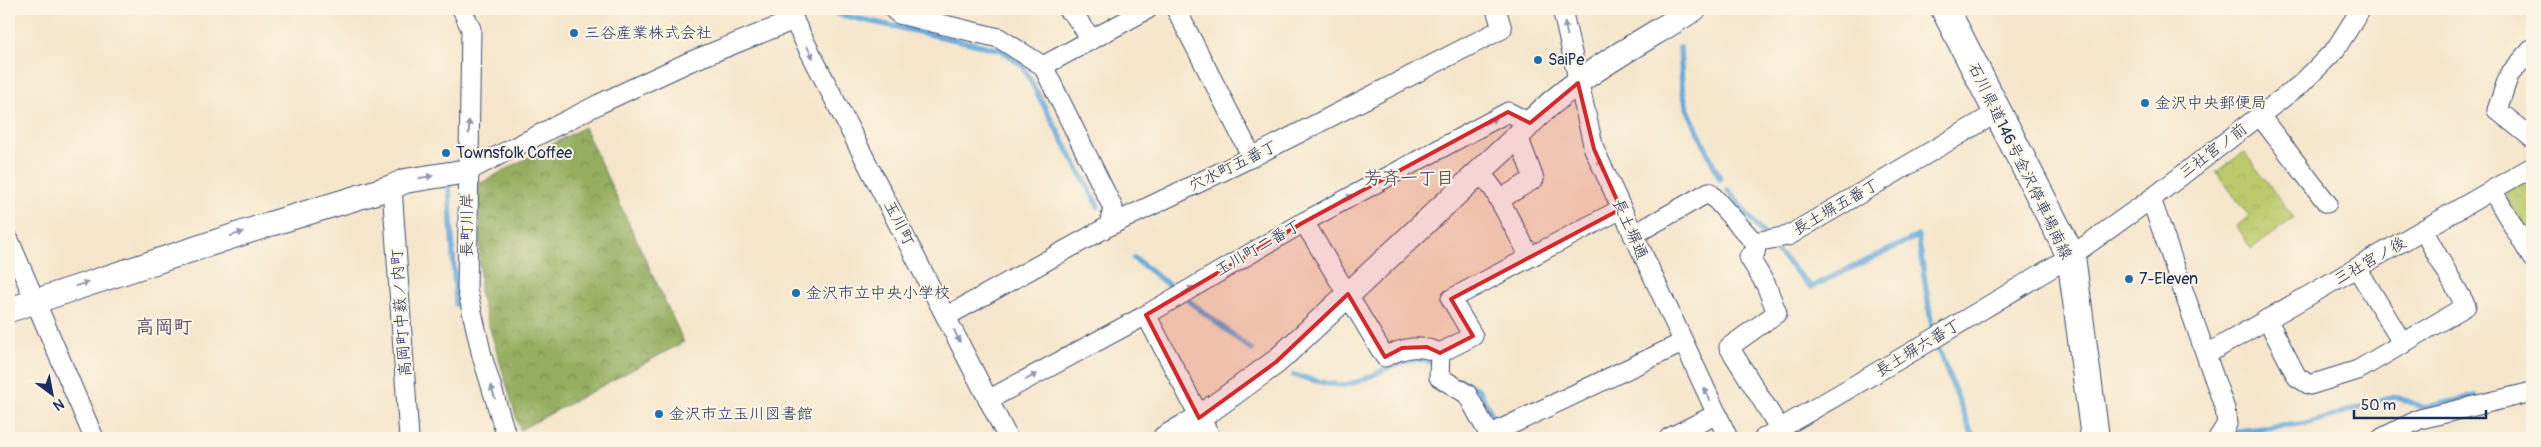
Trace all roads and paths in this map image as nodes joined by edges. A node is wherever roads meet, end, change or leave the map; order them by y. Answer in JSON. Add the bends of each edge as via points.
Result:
{"nodes":[{"id":1,"x":462,"y":9,"type":"edge"},
{"id":2,"x":894,"y":9,"type":"edge"},
{"id":3,"x":1067,"y":9,"type":"edge"},
{"id":4,"x":1148,"y":9,"type":"edge"},
{"id":5,"x":1176,"y":9,"type":"edge"},
{"id":6,"x":1496,"y":9,"type":"edge"},
{"id":7,"x":1562,"y":9,"type":"edge"},
{"id":8,"x":1694,"y":9,"type":"edge"},
{"id":9,"x":1945,"y":9,"type":"edge"},
{"id":10,"x":2361,"y":9,"type":"edge"},
{"id":11,"x":791,"y":15,"type":"edge"},
{"id":12,"x":1092,"y":40,"type":"junction"},
{"id":13,"x":2532,"y":49,"type":"edge"},
{"id":14,"x":1043,"y":66,"type":"junction"},
{"id":15,"x":1578,"y":83,"type":"junction"},
{"id":16,"x":1996,"y":113,"type":"junction"},
{"id":17,"x":2260,"y":116,"type":"junction"},
{"id":18,"x":1524,"y":130,"type":"junction"},
{"id":19,"x":2532,"y":138,"type":"edge"},
{"id":20,"x":1252,"y":157,"type":"junction"},
{"id":21,"x":2532,"y":167,"type":"edge"},
{"id":22,"x":468,"y":171,"type":"junction"},
{"id":23,"x":1480,"y":172,"type":"junction"},
{"id":24,"x":392,"y":187,"type":"junction"},
{"id":25,"x":2492,"y":190,"type":"junction"},
{"id":26,"x":2151,"y":199,"type":"junction"},
{"id":27,"x":1500,"y":200,"type":"junction"},
{"id":28,"x":2327,"y":203,"type":"dead end"},
{"id":29,"x":1621,"y":209,"type":"junction"},
{"id":30,"x":1304,"y":222,"type":"junction"},
{"id":31,"x":1108,"y":226,"type":"junction"},
{"id":32,"x":2423,"y":230,"type":"junction"},
{"id":33,"x":1633,"y":235,"type":"junction"},
{"id":34,"x":9,"y":240,"type":"edge"},
{"id":35,"x":1757,"y":241,"type":"junction"},
{"id":36,"x":2070,"y":256,"type":"junction"},
{"id":37,"x":1530,"y":257,"type":"junction"},
{"id":38,"x":2532,"y":258,"type":"edge"},
{"id":39,"x":2357,"y":268,"type":"junction"},
{"id":40,"x":1348,"y":294,"type":"junction"},
{"id":41,"x":36,"y":300,"type":"junction"},
{"id":42,"x":9,"y":310,"type":"edge"},
{"id":43,"x":1146,"y":315,"type":"junction"},
{"id":44,"x":947,"y":316,"type":"junction"},
{"id":45,"x":2267,"y":320,"type":"junction"},
{"id":46,"x":1682,"y":342,"type":"junction"},
{"id":47,"x":2403,"y":344,"type":"junction"},
{"id":48,"x":2207,"y":354,"type":"junction"},
{"id":49,"x":1440,"y":361,"type":"junction"},
{"id":50,"x":2532,"y":392,"type":"edge"},
{"id":51,"x":988,"y":400,"type":"junction"},
{"id":52,"x":1717,"y":414,"type":"junction"},
{"id":53,"x":1199,"y":418,"type":"junction"},
{"id":54,"x":1772,"y":434,"type":"edge"},
{"id":55,"x":1490,"y":437,"type":"edge"},
{"id":56,"x":94,"y":438,"type":"edge"},
{"id":57,"x":409,"y":438,"type":"edge"},
{"id":58,"x":507,"y":438,"type":"edge"},
{"id":59,"x":1008,"y":438,"type":"edge"},
{"id":60,"x":1165,"y":438,"type":"edge"},
{"id":61,"x":1211,"y":438,"type":"edge"},
{"id":62,"x":1669,"y":438,"type":"edge"},
{"id":63,"x":1728,"y":438,"type":"edge"},
{"id":64,"x":2095,"y":438,"type":"edge"},
{"id":65,"x":2218,"y":438,"type":"edge"},
{"id":66,"x":2382,"y":438,"type":"edge"}],
"edges":[{"from":22,"to":1,"type":"street","name":"長町川岸","one_way":true,"via":[[471,30]]},
{"from":2,"to":14,"type":"street","via":[[899,14],[998,38]]},
{"from":3,"to":12,"type":"street"},
{"from":4,"to":12,"type":"street"},
{"from":5,"to":20,"type":"street"},
{"from":6,"to":20,"type":"street","name":"穴水町五番丁","via":[[1502,29]]},
{"from":15,"to":7,"type":"street","name":"長土塀通","one_way":true},
{"from":8,"to":15,"type":"street"},
{"from":9,"to":16,"type":"main road","name":"石川県道146号金沢停車場南線"},
{"from":10,"to":17,"type":"street","name":"三社宮ノ前","via":[[2335,50],[2301,84]]},
{"from":11,"to":22,"type":"street","via":[[599,104]]},
{"from":11,"to":44,"type":"street","name":"玉川町","one_way":true},
{"from":12,"to":14,"type":"street"},
{"from":13,"to":19,"type":"street","via":[[2509,75],[2497,110]]},
{"from":14,"to":31,"type":"street","via":[[1112,208]]},
{"from":15,"to":18,"type":"street"},
{"from":29,"to":15,"type":"street","name":"長土塀通","one_way":true,"via":[[1594,149]]},
{"from":16,"to":35,"type":"street","name":"長土塀五番丁","via":[[1788,236]]},
{"from":16,"to":36,"type":"main road","name":"石川県道146号金沢停車場南線"},
{"from":17,"to":26,"type":"street","name":"三社宮ノ前"},
{"from":17,"to":28,"type":"street"},
{"from":18,"to":23,"type":"street"},
{"from":18,"to":27,"type":"street","via":[[1534,179]]},
{"from":30,"to":18,"type":"street","name":"玉川町二番丁","one_way":true,"via":[[1508,112]]},
{"from":20,"to":31,"type":"street","name":"穴水町五番丁"},
{"from":21,"to":25,"type":"street","name":"三社宮ノ後"},
{"from":24,"to":22,"type":"street","one_way":true,"via":[[405,181]]},
{"from":58,"to":22,"type":"street","name":"長町川岸","one_way":true,"via":[[482,356],[467,289]]},
{"from":23,"to":27,"type":"street"},
{"from":23,"to":40,"type":"street"},
{"from":41,"to":24,"type":"street","one_way":true},
{"from":24,"to":57,"type":"street","name":"高岡町中薮ノ内町"},
{"from":25,"to":32,"type":"street","name":"三社宮ノ後"},
{"from":25,"to":38,"type":"street"},
{"from":26,"to":36,"type":"street","name":"三社宮ノ前"},
{"from":26,"to":48,"type":"street"},
{"from":27,"to":37,"type":"street"},
{"from":29,"to":33,"type":"street","name":"長土塀通"},
{"from":29,"to":37,"type":"street"},
{"from":30,"to":40,"type":"street"},
{"from":43,"to":30,"type":"street","name":"玉川町二番丁","one_way":true},
{"from":31,"to":44,"type":"street","name":"穴水町五番丁"},
{"from":32,"to":39,"type":"street","name":"三社宮ノ後"},
{"from":32,"to":47,"type":"street","via":[[2466,306]]},
{"from":33,"to":35,"type":"street","via":[[1709,192],[1754,242]]},
{"from":33,"to":46,"type":"street","name":"長土塀通"},
{"from":34,"to":41,"type":"street"},
{"from":35,"to":54,"type":"street","via":[[1755,252],[1749,257],[1766,285],[1777,313],[1729,347]]},
{"from":36,"to":54,"type":"street","name":"長土塀六番丁"},
{"from":36,"to":64,"type":"main road","name":"石川県道146号金沢停車場南線"},
{"from":37,"to":49,"type":"street","via":[[1451,299],[1473,336]]},
{"from":39,"to":45,"type":"street","name":"三社宮ノ後"},
{"from":39,"to":47,"type":"street"},
{"from":40,"to":49,"type":"street","via":[[1385,357],[1402,348],[1427,347]]},
{"from":40,"to":53,"type":"street","via":[[1276,362]]},
{"from":41,"to":42,"type":"street"},
{"from":41,"to":56,"type":"street"},
{"from":51,"to":43,"type":"street","name":"玉川町二番丁","one_way":true},
{"from":43,"to":53,"type":"street"},
{"from":44,"to":51,"type":"street","name":"玉川町","one_way":true},
{"from":45,"to":47,"type":"street","via":[[2297,377],[2310,384],[2358,370]]},
{"from":45,"to":48,"type":"street","name":"三社宮ノ後"},
{"from":52,"to":46,"type":"street","name":"長土塀通","one_way":true},
{"from":46,"to":55,"type":"street"},
{"from":48,"to":65,"type":"street","via":[[2227,424]]},
{"from":49,"to":55,"type":"street","via":[[1439,377],[1467,394]]},
{"from":50,"to":66,"type":"street","via":[[2420,419]]},
{"from":51,"to":59,"type":"street","name":"玉川町"},
{"from":52,"to":62,"type":"street"},
{"from":52,"to":63,"type":"street","name":"長土塀通"},
{"from":53,"to":60,"type":"street"},
{"from":53,"to":61,"type":"street"}]}
